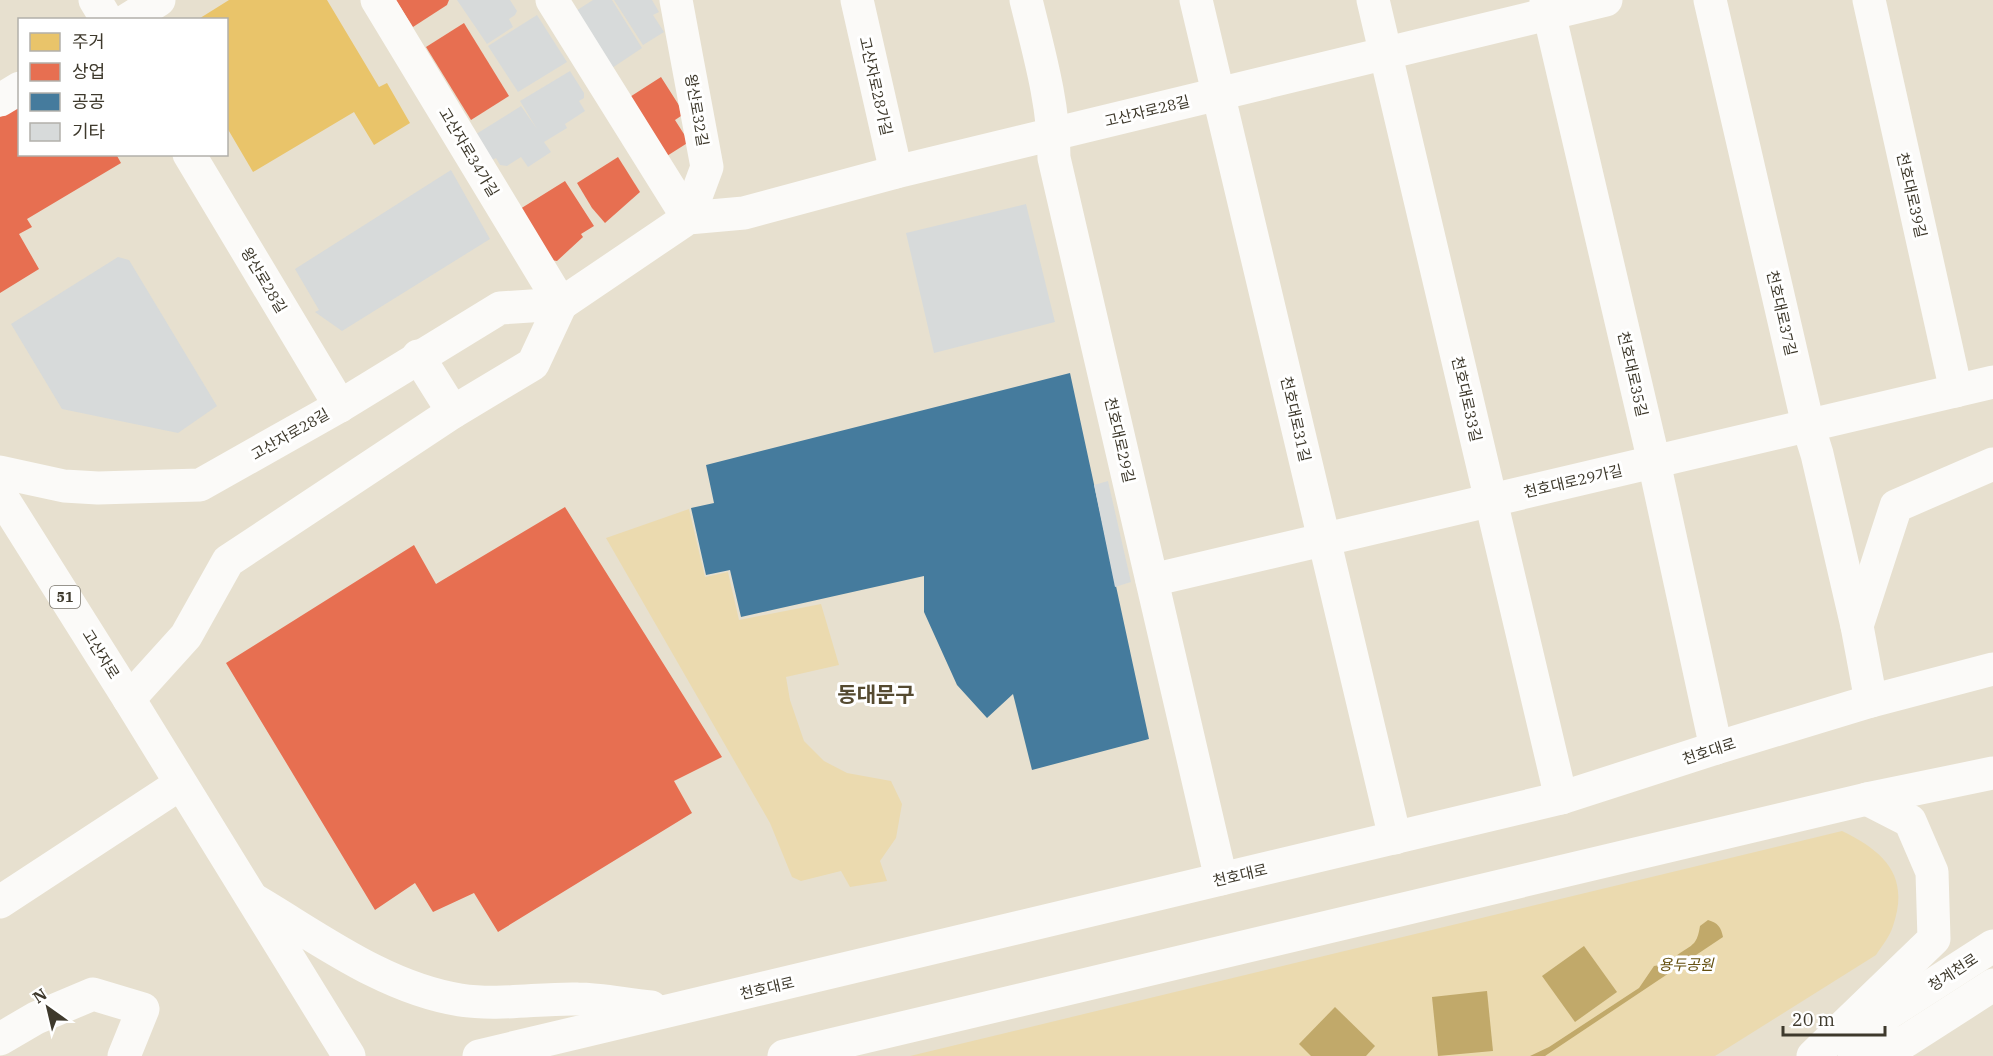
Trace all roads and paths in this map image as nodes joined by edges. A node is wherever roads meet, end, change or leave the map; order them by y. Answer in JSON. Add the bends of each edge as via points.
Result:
{"nodes":[{"id":1,"x":95,"y":0,"type":"edge"},
{"id":2,"x":159,"y":0,"type":"edge"},
{"id":3,"x":377,"y":0,"type":"edge"},
{"id":4,"x":552,"y":0,"type":"edge"},
{"id":5,"x":676,"y":0,"type":"edge"},
{"id":6,"x":856,"y":0,"type":"edge"},
{"id":7,"x":1026,"y":0,"type":"edge"},
{"id":8,"x":1196,"y":0,"type":"edge"},
{"id":9,"x":1373,"y":0,"type":"edge"},
{"id":10,"x":1606,"y":0,"type":"edge"},
{"id":11,"x":1710,"y":0,"type":"edge"},
{"id":12,"x":1869,"y":0,"type":"edge"},
{"id":13,"x":1548,"y":7,"type":"edge"},
{"id":14,"x":107,"y":18,"type":"edge"},
{"id":15,"x":130,"y":18,"type":"edge"},
{"id":16,"x":1386,"y":53,"type":"junction"},
{"id":17,"x":18,"y":89,"type":"edge"},
{"id":18,"x":1218,"y":94,"type":"junction"},
{"id":19,"x":0,"y":100,"type":"edge"},
{"id":20,"x":1054,"y":134,"type":"junction"},
{"id":21,"x":190,"y":156,"type":"edge"},
{"id":22,"x":896,"y":172,"type":"junction"},
{"id":23,"x":688,"y":218,"type":"junction"},
{"id":24,"x":561,"y":304,"type":"junction"},
{"id":25,"x":418,"y":356,"type":"junction"},
{"id":26,"x":1993,"y":382,"type":"edge"},
{"id":27,"x":1956,"y":391,"type":"junction"},
{"id":28,"x":340,"y":406,"type":"junction"},
{"id":29,"x":453,"y":412,"type":"junction"},
{"id":30,"x":1808,"y":425,"type":"junction"},
{"id":31,"x":1654,"y":462,"type":"junction"},
{"id":32,"x":1993,"y":464,"type":"edge"},
{"id":33,"x":0,"y":472,"type":"edge"},
{"id":34,"x":0,"y":494,"type":"edge"},
{"id":35,"x":1491,"y":500,"type":"junction"},
{"id":36,"x":1324,"y":539,"type":"junction"},
{"id":37,"x":1152,"y":580,"type":"junction"},
{"id":38,"x":1857,"y":626,"type":"junction"},
{"id":39,"x":1993,"y":669,"type":"edge"},
{"id":40,"x":129,"y":699,"type":"junction"},
{"id":41,"x":1871,"y":701,"type":"junction"},
{"id":42,"x":1716,"y":748,"type":"junction"},
{"id":43,"x":1993,"y":773,"type":"edge"},
{"id":44,"x":180,"y":784,"type":"junction"},
{"id":45,"x":1561,"y":798,"type":"junction"},
{"id":46,"x":1867,"y":799,"type":"junction"},
{"id":47,"x":1395,"y":838,"type":"junction"},
{"id":48,"x":1221,"y":879,"type":"junction"},
{"id":49,"x":251,"y":898,"type":"junction"},
{"id":50,"x":0,"y":902,"type":"edge"},
{"id":51,"x":1993,"y":946,"type":"edge"},
{"id":52,"x":1993,"y":985,"type":"edge"},
{"id":53,"x":673,"y":1010,"type":"junction"},
{"id":54,"x":0,"y":1039,"type":"edge"},
{"id":55,"x":124,"y":1056,"type":"edge"},
{"id":56,"x":349,"y":1056,"type":"edge"},
{"id":57,"x":479,"y":1056,"type":"edge"},
{"id":58,"x":784,"y":1056,"type":"edge"},
{"id":59,"x":1813,"y":1056,"type":"edge"},
{"id":60,"x":1822,"y":1056,"type":"edge"},
{"id":61,"x":1854,"y":1056,"type":"edge"}],
"edges":[{"from":1,"to":14,"type":"street"},
{"from":2,"to":15,"type":"street"},
{"from":3,"to":24,"type":"street","name":"고산자로34가길"},
{"from":4,"to":23,"type":"street"},
{"from":5,"to":23,"type":"street","name":"왕산로32길","via":[[707,167]]},
{"from":6,"to":22,"type":"street","name":"고산자로28가길"},
{"from":7,"to":20,"type":"street","name":"천호대로29길"},
{"from":8,"to":18,"type":"street","name":"천호대로31길"},
{"from":9,"to":16,"type":"street","name":"천호대로33길"},
{"from":10,"to":13,"type":"street","name":"고산자로28길"},
{"from":11,"to":30,"type":"street","name":"천호대로37길"},
{"from":12,"to":27,"type":"street","name":"천호대로39길"},
{"from":13,"to":16,"type":"street","name":"고산자로28길"},
{"from":13,"to":31,"type":"street","name":"천호대로35길"},
{"from":16,"to":18,"type":"street","name":"고산자로28길"},
{"from":16,"to":35,"type":"street","name":"천호대로33길"},
{"from":17,"to":19,"type":"street"},
{"from":18,"to":20,"type":"street","name":"고산자로28길"},
{"from":18,"to":36,"type":"street","name":"천호대로31길"},
{"from":20,"to":22,"type":"street","name":"고산자로28길"},
{"from":20,"to":37,"type":"street","name":"천호대로29길","via":[[1054,159]]},
{"from":21,"to":28,"type":"street","name":"왕산로28길"},
{"from":22,"to":23,"type":"street","name":"고산자로28길","via":[[744,213]]},
{"from":23,"to":24,"type":"street","name":"고산자로28길"},
{"from":24,"to":25,"type":"street","name":"고산자로28길","via":[[500,308]]},
{"from":24,"to":29,"type":"street","via":[[533,364]]},
{"from":25,"to":28,"type":"street","name":"고산자로28길"},
{"from":25,"to":29,"type":"street"},
{"from":26,"to":27,"type":"street","name":"천호대로29가길"},
{"from":27,"to":30,"type":"street","name":"천호대로29가길"},
{"from":28,"to":33,"type":"street","name":"고산자로28길","via":[[200,485],[64,486]]},
{"from":29,"to":40,"type":"street","via":[[228,561],[186,636]]},
{"from":30,"to":31,"type":"street","name":"천호대로29가길"},
{"from":30,"to":38,"type":"street","name":"천호대로37길"},
{"from":31,"to":35,"type":"street","name":"천호대로29가길"},
{"from":31,"to":42,"type":"street","name":"천호대로35길"},
{"from":32,"to":38,"type":"street","name":"천호대로37길","via":[[1896,506]]},
{"from":34,"to":40,"type":"street","name":"고산자로","number":"51"},
{"from":35,"to":36,"type":"street","name":"천호대로29가길"},
{"from":35,"to":45,"type":"street","name":"천호대로33길"},
{"from":36,"to":37,"type":"street","name":"천호대로29가길"},
{"from":36,"to":47,"type":"street","name":"천호대로31길"},
{"from":37,"to":48,"type":"street","name":"천호대로29길"},
{"from":38,"to":41,"type":"street","name":"천호대로37길"},
{"from":39,"to":41,"type":"street","name":"천호대로"},
{"from":40,"to":44,"type":"street","name":"고산자로","number":"51"},
{"from":41,"to":42,"type":"street","name":"천호대로"},
{"from":42,"to":45,"type":"street","name":"천호대로"},
{"from":43,"to":46,"type":"street"},
{"from":44,"to":49,"type":"street","name":"고산자로","number":"51"},
{"from":44,"to":50,"type":"street"},
{"from":45,"to":47,"type":"street","name":"천호대로"},
{"from":46,"to":58,"type":"street"},
{"from":46,"to":59,"type":"street","via":[[1910,820],[1932,872],[1934,939]]},
{"from":47,"to":48,"type":"street","name":"천호대로"},
{"from":48,"to":53,"type":"street","name":"천호대로"},
{"from":49,"to":53,"type":"street","via":[[384,976],[460,1000],[579,999]]},
{"from":49,"to":56,"type":"street","name":"고산자로","number":"51"},
{"from":51,"to":60,"type":"street","name":"청계천로"},
{"from":52,"to":61,"type":"street","via":[[1906,1041]]},
{"from":53,"to":57,"type":"street","name":"천호대로"},
{"from":54,"to":55,"type":"street","via":[[36,1018],[93,994],[143,1009]]}]}
